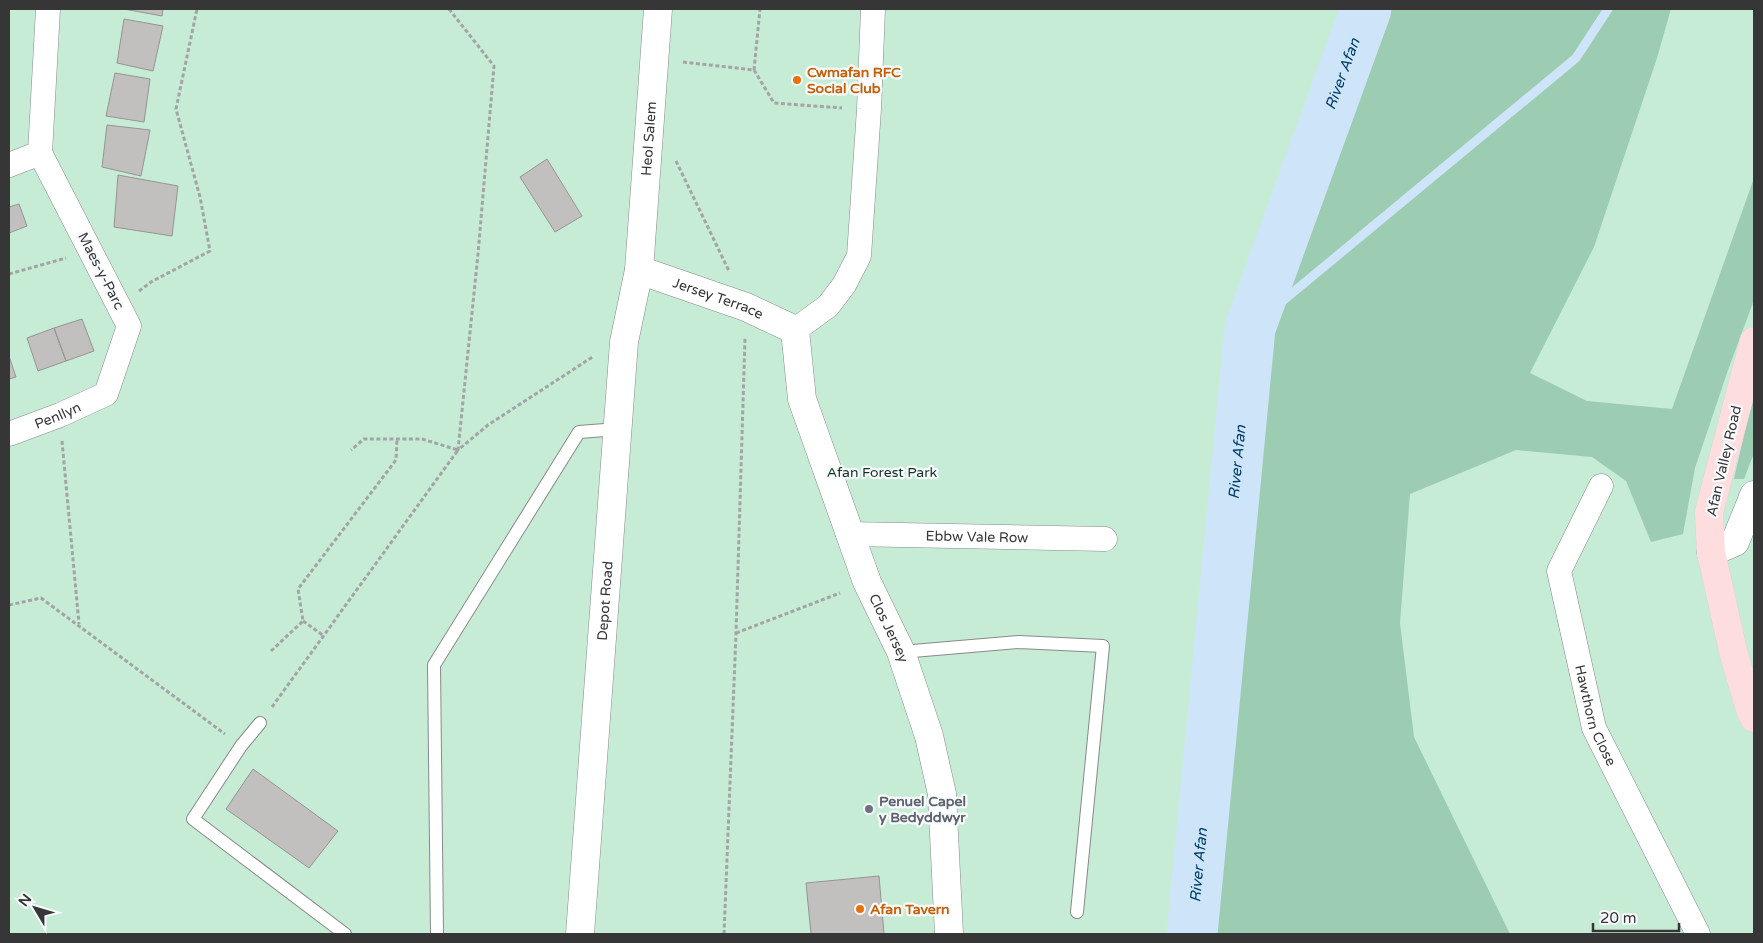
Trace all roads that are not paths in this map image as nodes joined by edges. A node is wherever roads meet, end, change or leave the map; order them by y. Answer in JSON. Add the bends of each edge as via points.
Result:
{"nodes":[{"id":1,"x":48,"y":9,"type":"edge"},
{"id":2,"x":658,"y":9,"type":"edge"},
{"id":3,"x":874,"y":9,"type":"edge"},
{"id":4,"x":40,"y":153,"type":"junction"},
{"id":5,"x":9,"y":165,"type":"edge"},
{"id":6,"x":639,"y":270,"type":"junction"},
{"id":7,"x":795,"y":330,"type":"junction"},
{"id":8,"x":1754,"y":341,"type":"edge"},
{"id":9,"x":106,"y":394,"type":"joint"},
{"id":10,"x":618,"y":428,"type":"junction"},
{"id":11,"x":9,"y":434,"type":"edge"},
{"id":12,"x":1601,"y":486,"type":"dead end"},
{"id":13,"x":1754,"y":495,"type":"edge"},
{"id":14,"x":848,"y":534,"type":"junction"},
{"id":15,"x":1104,"y":539,"type":"dead end"},
{"id":16,"x":1711,"y":552,"type":"junction"},
{"id":17,"x":901,"y":652,"type":"junction"},
{"id":18,"x":1754,"y":718,"type":"edge"},
{"id":19,"x":260,"y":723,"type":"road end"},
{"id":20,"x":1077,"y":912,"type":"dead end"},
{"id":21,"x":345,"y":934,"type":"edge"},
{"id":22,"x":437,"y":934,"type":"edge"},
{"id":23,"x":580,"y":934,"type":"edge"},
{"id":24,"x":949,"y":934,"type":"edge"},
{"id":25,"x":1698,"y":934,"type":"edge"}],
"edges":[{"from":1,"to":4,"type":"street"},
{"from":2,"to":6,"type":"main road","name":"Heol Salem"},
{"from":3,"to":7,"type":"street","via":[[859,256],[844,285],[828,306]]},
{"from":4,"to":5,"type":"street"},
{"from":4,"to":9,"type":"street","name":"Maes-y-Parc","via":[[129,326]]},
{"from":6,"to":7,"type":"main road","name":"Jersey Terrace","via":[[746,307]]},
{"from":6,"to":10,"type":"main road","name":"Depot Road","via":[[624,342]]},
{"from":7,"to":14,"type":"main road","name":"Clos Jersey","via":[[802,400]]},
{"from":8,"to":16,"type":"main road","name":"Afan Valley Road","via":[[1709,512]]},
{"from":9,"to":11,"type":"street","name":"Penllyn"},
{"from":10,"to":22,"type":"lane","via":[[579,432],[434,665]]},
{"from":10,"to":23,"type":"main road","name":"Depot Road"},
{"from":12,"to":25,"type":"street","name":"Hawthorn Close","via":[[1559,571],[1594,728]]},
{"from":13,"to":16,"type":"main road","via":[[1735,542]]},
{"from":14,"to":15,"type":"street","name":"Ebbw Vale Row"},
{"from":14,"to":17,"type":"main road","name":"Clos Jersey"},
{"from":16,"to":18,"type":"main road","name":"Afan Valley Road","via":[[1733,651]]},
{"from":17,"to":20,"type":"lane","via":[[1019,642],[1103,646]]},
{"from":17,"to":24,"type":"main road","name":"Clos Jersey","via":[[929,736],[942,794]]},
{"from":19,"to":21,"type":"lane","via":[[241,746],[194,820]]}]}
